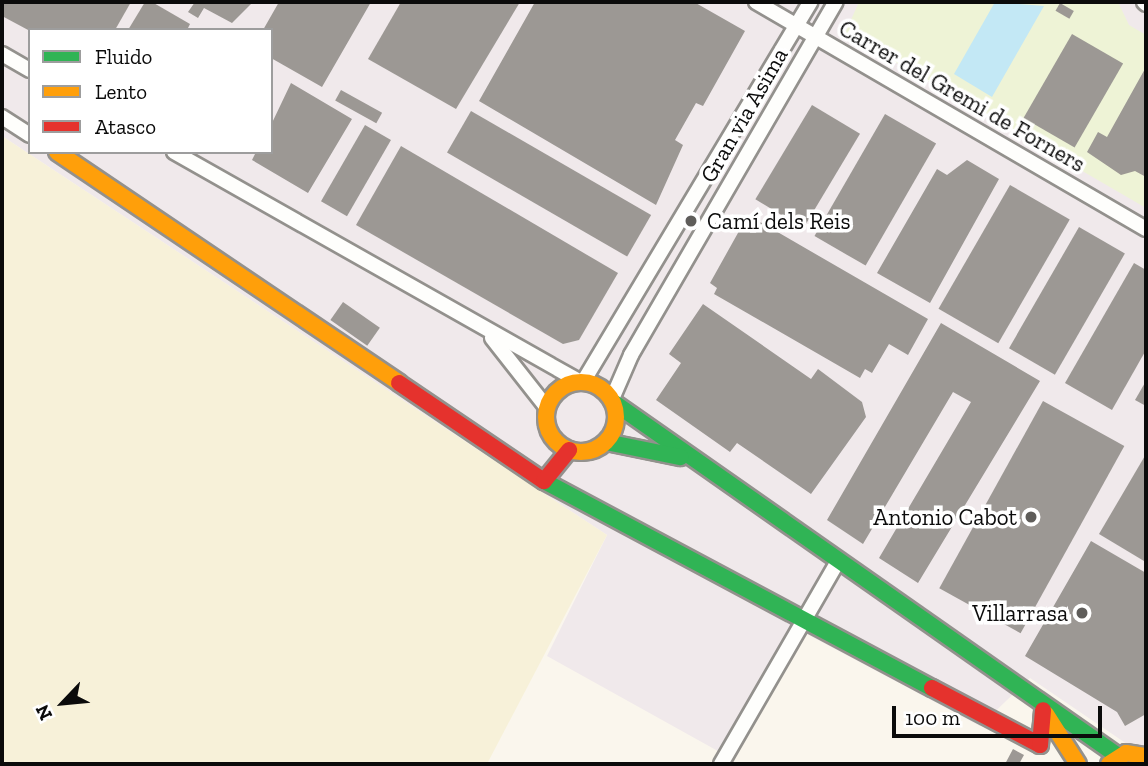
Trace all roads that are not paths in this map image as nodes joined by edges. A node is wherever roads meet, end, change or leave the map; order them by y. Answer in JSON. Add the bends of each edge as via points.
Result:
{"nodes":[{"id":1,"x":756,"y":2,"type":"edge"},
{"id":2,"x":810,"y":2,"type":"edge"},
{"id":3,"x":836,"y":2,"type":"edge"},
{"id":4,"x":796,"y":25,"type":"junction"},
{"id":5,"x":816,"y":38,"type":"junction"},
{"id":6,"x":2,"y":54,"type":"edge"},
{"id":7,"x":28,"y":69,"type":"edge"},
{"id":8,"x":2,"y":117,"type":"edge"},
{"id":9,"x":28,"y":134,"type":"edge"},
{"id":10,"x":60,"y":154,"type":"edge"},
{"id":11,"x":177,"y":154,"type":"edge"},
{"id":12,"x":1146,"y":229,"type":"edge"},
{"id":13,"x":489,"y":334,"type":"junction"},
{"id":14,"x":582,"y":382,"type":"junction"},
{"id":15,"x":612,"y":400,"type":"junction"},
{"id":16,"x":547,"y":408,"type":"junction"},
{"id":17,"x":606,"y":442,"type":"junction"},
{"id":18,"x":569,"y":450,"type":"junction"},
{"id":19,"x":685,"y":458,"type":"junction"},
{"id":20,"x":544,"y":481,"type":"junction"},
{"id":21,"x":838,"y":561,"type":"junction"},
{"id":22,"x":802,"y":622,"type":"junction"},
{"id":23,"x":1043,"y":710,"type":"junction"},
{"id":24,"x":1143,"y":751,"type":"edge"},
{"id":25,"x":1114,"y":760,"type":"edge"},
{"id":26,"x":721,"y":764,"type":"edge"},
{"id":27,"x":1077,"y":764,"type":"edge"}],
"edges":[{"from":1,"to":4,"type":"street","name":"Carrer del Gremi de Forners"},
{"from":2,"to":4,"type":"street","name":"Gran via Asima"},
{"from":3,"to":5,"type":"street","name":"Gran via Asima"},
{"from":4,"to":5,"type":"street","name":"Carrer del Gremi de Forners"},
{"from":4,"to":14,"type":"street","name":"Gran via Asima"},
{"from":5,"to":12,"type":"street","name":"Carrer del Gremi de Forners"},
{"from":5,"to":15,"type":"street","name":"Gran via Asima","via":[[631,355]]},
{"from":6,"to":7,"type":"street"},
{"from":8,"to":9,"type":"street"},
{"from":10,"to":20,"type":"street"},
{"from":11,"to":13,"type":"street"},
{"from":13,"to":14,"type":"street"},
{"from":13,"to":16,"type":"street"},
{"from":14,"to":15,"type":"street"},
{"from":14,"to":16,"type":"street","via":[[559,389]]},
{"from":15,"to":17,"type":"street","via":[[616,423]]},
{"from":15,"to":19,"type":"street"},
{"from":16,"to":18,"type":"street","via":[[553,438]]},
{"from":17,"to":18,"type":"street","via":[[589,451]]},
{"from":17,"to":19,"type":"street"},
{"from":18,"to":20,"type":"street"},
{"from":19,"to":21,"type":"street"},
{"from":20,"to":22,"type":"street"},
{"from":21,"to":22,"type":"street"},
{"from":21,"to":23,"type":"street"},
{"from":22,"to":23,"type":"street","via":[[1040,745]]},
{"from":22,"to":26,"type":"street"},
{"from":23,"to":25,"type":"street"},
{"from":23,"to":27,"type":"street"},
{"from":24,"to":25,"type":"street"}]}
